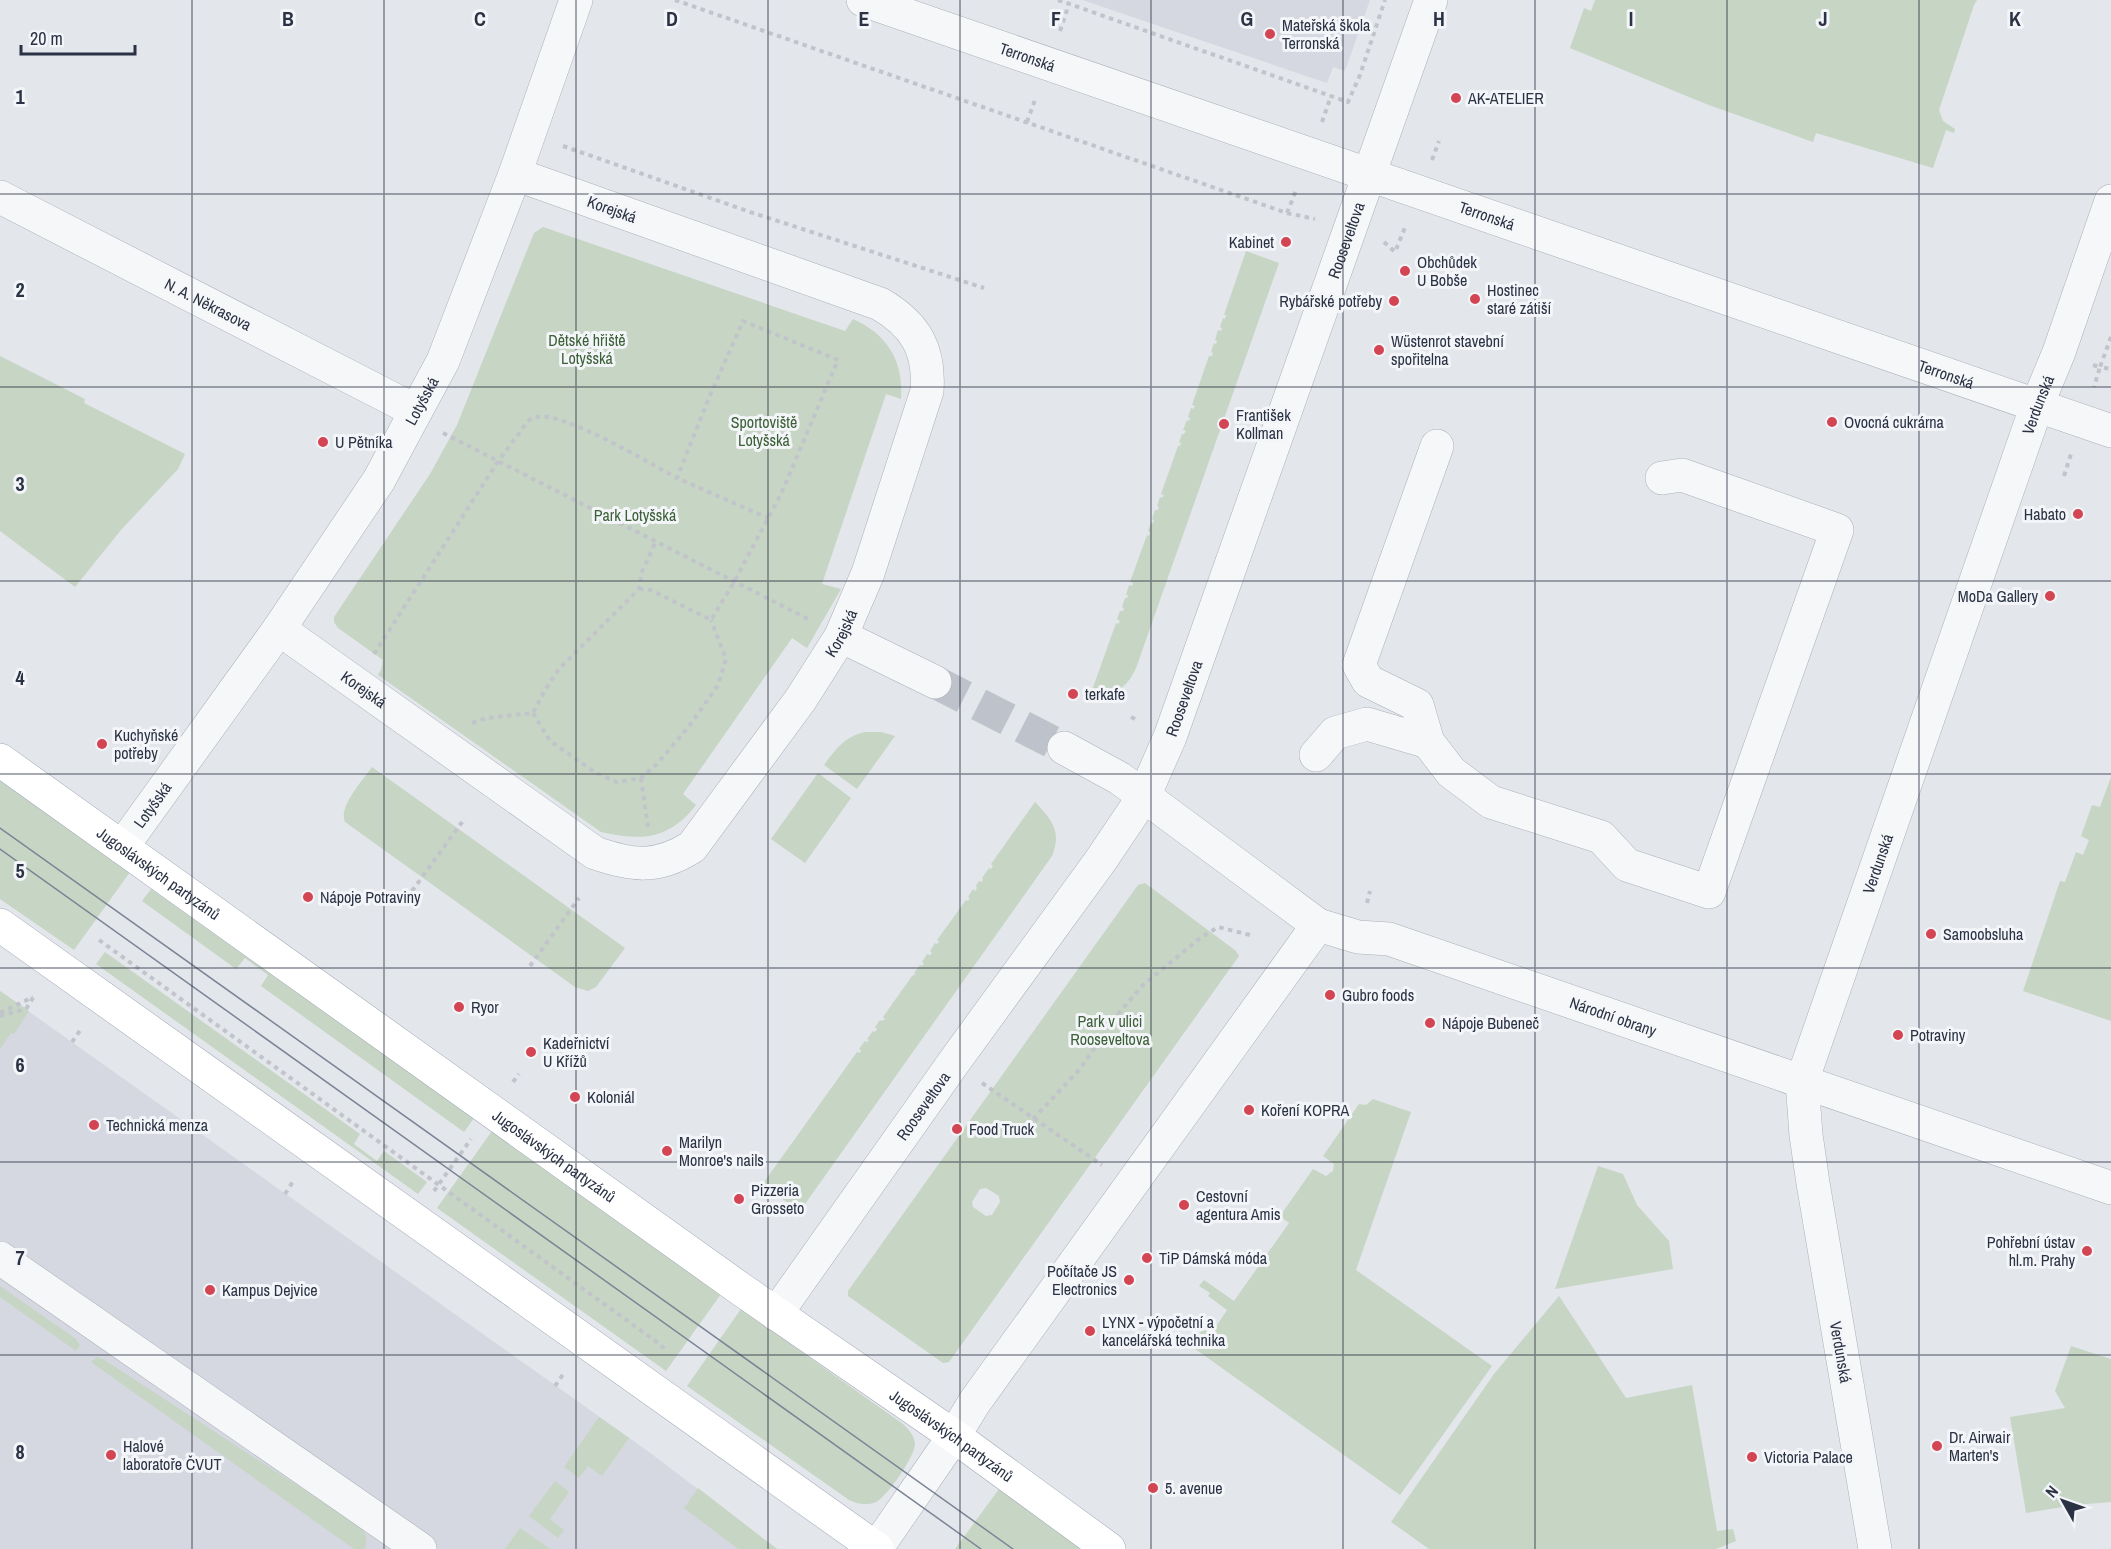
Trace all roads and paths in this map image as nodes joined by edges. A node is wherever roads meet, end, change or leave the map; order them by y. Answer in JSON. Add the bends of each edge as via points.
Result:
{"nodes":[{"id":1,"x":576,"y":0,"type":"edge"},
{"id":2,"x":675,"y":0,"type":"edge"},
{"id":3,"x":863,"y":0,"type":"edge"},
{"id":4,"x":1058,"y":0,"type":"edge"},
{"id":5,"x":1385,"y":0,"type":"edge"},
{"id":6,"x":1431,"y":0,"type":"edge"},
{"id":7,"x":557,"y":138,"type":"dead end"},
{"id":8,"x":515,"y":174,"type":"junction"},
{"id":9,"x":1370,"y":174,"type":"junction"},
{"id":10,"x":0,"y":197,"type":"edge"},
{"id":11,"x":2111,"y":201,"type":"edge"},
{"id":12,"x":1351,"y":226,"type":"junction"},
{"id":13,"x":1395,"y":252,"type":"dead end"},
{"id":14,"x":984,"y":288,"type":"dead end"},
{"id":15,"x":2111,"y":337,"type":"edge"},
{"id":16,"x":2111,"y":369,"type":"edge"},
{"id":17,"x":2037,"y":405,"type":"junction"},
{"id":18,"x":416,"y":411,"type":"junction"},
{"id":19,"x":2111,"y":430,"type":"edge"},
{"id":20,"x":442,"y":433,"type":"dead end"},
{"id":21,"x":1437,"y":446,"type":"dead end"},
{"id":22,"x":497,"y":462,"type":"junction"},
{"id":23,"x":677,"y":478,"type":"junction"},
{"id":24,"x":1662,"y":478,"type":"dead end"},
{"id":25,"x":768,"y":518,"type":"junction"},
{"id":26,"x":656,"y":541,"type":"junction"},
{"id":27,"x":734,"y":582,"type":"junction"},
{"id":28,"x":639,"y":589,"type":"junction"},
{"id":29,"x":711,"y":620,"type":"junction"},
{"id":30,"x":279,"y":629,"type":"junction"},
{"id":31,"x":841,"y":636,"type":"junction"},
{"id":32,"x":935,"y":682,"type":"tunnel mouth"},
{"id":33,"x":354,"y":683,"type":"junction"},
{"id":34,"x":533,"y":713,"type":"junction"},
{"id":35,"x":470,"y":724,"type":"dead end"},
{"id":36,"x":1428,"y":742,"type":"junction"},
{"id":37,"x":1064,"y":748,"type":"tunnel mouth"},
{"id":38,"x":1316,"y":755,"type":"dead end"},
{"id":39,"x":0,"y":760,"type":"edge"},
{"id":40,"x":641,"y":778,"type":"junction"},
{"id":41,"x":1144,"y":796,"type":"junction"},
{"id":42,"x":465,"y":819,"type":"dead end"},
{"id":43,"x":122,"y":847,"type":"junction"},
{"id":44,"x":682,"y":853,"type":"junction"},
{"id":45,"x":412,"y":891,"type":"dead end"},
{"id":46,"x":579,"y":898,"type":"dead end"},
{"id":47,"x":0,"y":925,"type":"edge"},
{"id":48,"x":1318,"y":925,"type":"junction"},
{"id":49,"x":1250,"y":935,"type":"dead end"},
{"id":50,"x":99,"y":940,"type":"dead end"},
{"id":51,"x":530,"y":966,"type":"dead end"},
{"id":52,"x":0,"y":1014,"type":"edge"},
{"id":53,"x":81,"y":1029,"type":"dead end"},
{"id":54,"x":72,"y":1042,"type":"dead end"},
{"id":55,"x":954,"y":1062,"type":"junction"},
{"id":56,"x":519,"y":1074,"type":"dead end"},
{"id":57,"x":1802,"y":1081,"type":"junction"},
{"id":58,"x":491,"y":1112,"type":"junction"},
{"id":59,"x":1033,"y":1119,"type":"junction"},
{"id":60,"x":294,"y":1180,"type":"dead end"},
{"id":61,"x":439,"y":1184,"type":"junction"},
{"id":62,"x":1131,"y":1184,"type":"junction"},
{"id":63,"x":2111,"y":1188,"type":"edge"},
{"id":64,"x":285,"y":1194,"type":"dead end"},
{"id":65,"x":414,"y":1219,"type":"junction"},
{"id":66,"x":0,"y":1258,"type":"edge"},
{"id":67,"x":776,"y":1314,"type":"junction"},
{"id":68,"x":668,"y":1353,"type":"dead end"},
{"id":69,"x":564,"y":1374,"type":"dead end"},
{"id":70,"x":555,"y":1386,"type":"dead end"},
{"id":71,"x":954,"y":1436,"type":"junction"},
{"id":72,"x":385,"y":1540,"type":"edge"},
{"id":73,"x":420,"y":1549,"type":"edge"},
{"id":74,"x":876,"y":1549,"type":"edge"},
{"id":75,"x":1109,"y":1549,"type":"edge"},
{"id":76,"x":1875,"y":1549,"type":"edge"}],
"edges":[{"from":1,"to":8,"type":"street","name":"Lotyšská"},
{"from":2,"to":12,"type":"path","via":[[1287,213]]},
{"from":3,"to":9,"type":"street","name":"Terronská"},
{"from":4,"to":5,"type":"path","via":[[1348,102]]},
{"from":6,"to":9,"type":"street","name":"Rooseveltova"},
{"from":7,"to":14,"type":"path","via":[[563,146],[739,208]]},
{"from":8,"to":18,"type":"street","name":"Lotyšská","via":[[443,361]]},
{"from":8,"to":31,"type":"street","name":"Korejská","via":[[880,304],[895,313],[920,341],[929,374],[927,391],[868,573]]},
{"from":9,"to":12,"type":"street","name":"Rooseveltova"},
{"from":9,"to":17,"type":"street","name":"Terronská"},
{"from":10,"to":18,"type":"street","name":"N. A. Někrasova"},
{"from":11,"to":17,"type":"street","name":"Verdunská"},
{"from":12,"to":13,"type":"path","via":[[1378,236]]},
{"from":12,"to":41,"type":"street","name":"Rooseveltova","via":[[1170,737]]},
{"from":15,"to":16,"type":"path","via":[[2100,368]]},
{"from":17,"to":19,"type":"street","name":"Terronská"},
{"from":17,"to":57,"type":"street","name":"Verdunská"},
{"from":18,"to":30,"type":"street","name":"Lotyšská","via":[[379,480]]},
{"from":20,"to":22,"type":"path"},
{"from":21,"to":36,"type":"street","via":[[1359,665],[1368,681],[1416,705]]},
{"from":22,"to":23,"type":"path","via":[[528,422],[544,416],[599,436]]},
{"from":22,"to":26,"type":"path"},
{"from":22,"to":33,"type":"path"},
{"from":23,"to":25,"type":"path"},
{"from":23,"to":25,"type":"path","via":[[743,321],[838,360]]},
{"from":24,"to":36,"type":"street","via":[[1682,475],[1837,530],[1709,892],[1627,865],[1601,837],[1491,802],[1451,772]]},
{"from":25,"to":27,"type":"path"},
{"from":26,"to":27,"type":"path"},
{"from":26,"to":28,"type":"path"},
{"from":27,"to":29,"type":"path"},
{"from":27,"to":31,"type":"path"},
{"from":28,"to":29,"type":"path","via":[[651,590]]},
{"from":28,"to":34,"type":"path","via":[[560,669]]},
{"from":29,"to":40,"type":"path","via":[[726,659],[718,685],[690,724]]},
{"from":30,"to":33,"type":"street","name":"Korejská"},
{"from":30,"to":43,"type":"street","name":"Lotyšská"},
{"from":31,"to":32,"type":"street"},
{"from":31,"to":44,"type":"street","name":"Korejská","via":[[763,752],[692,847]]},
{"from":33,"to":44,"type":"street","name":"Korejská","via":[[595,853],[622,862],[653,863]]},
{"from":34,"to":35,"type":"path"},
{"from":34,"to":40,"type":"path","via":[[550,741],[596,773],[617,782]]},
{"from":36,"to":38,"type":"street","via":[[1367,724],[1335,733]]},
{"from":37,"to":41,"type":"street","name":"Národní obrany"},
{"from":39,"to":43,"type":"main road","name":"Jugoslávských partyzánů"},
{"from":40,"to":44,"type":"path","via":[[646,826]]},
{"from":41,"to":48,"type":"street","name":"Národní obrany"},
{"from":41,"to":55,"type":"street","name":"Rooseveltova"},
{"from":42,"to":45,"type":"path"},
{"from":43,"to":58,"type":"main road","name":"Jugoslávských partyzánů"},
{"from":46,"to":51,"type":"path"},
{"from":47,"to":65,"type":"main road"},
{"from":48,"to":57,"type":"street","name":"Národní obrany","via":[[1358,937],[1389,939]]},
{"from":48,"to":62,"type":"street"},
{"from":49,"to":59,"type":"path","via":[[1218,927],[1143,985],[1080,1069]]},
{"from":50,"to":61,"type":"path"},
{"from":52,"to":52,"type":"path","via":[[26,1009],[34,996]]},
{"from":53,"to":54,"type":"path"},
{"from":55,"to":59,"type":"path"},
{"from":55,"to":67,"type":"street","name":"Rooseveltova"},
{"from":56,"to":58,"type":"path"},
{"from":57,"to":63,"type":"street","name":"Národní obrany"},
{"from":57,"to":76,"type":"street","name":"Verdunská","via":[[1811,1173]]},
{"from":58,"to":61,"type":"path"},
{"from":58,"to":67,"type":"main road","name":"Jugoslávských partyzánů"},
{"from":59,"to":62,"type":"path"},
{"from":60,"to":64,"type":"path"},
{"from":61,"to":65,"type":"path"},
{"from":61,"to":68,"type":"path"},
{"from":62,"to":71,"type":"street","via":[[974,1402]]},
{"from":65,"to":74,"type":"main road"},
{"from":66,"to":72,"type":"street"},
{"from":67,"to":71,"type":"main road","name":"Jugoslávských partyzánů"},
{"from":69,"to":70,"type":"path"},
{"from":71,"to":74,"type":"street"},
{"from":71,"to":75,"type":"main road","name":"Jugoslávských partyzánů"},
{"from":72,"to":73,"type":"street"}]}
